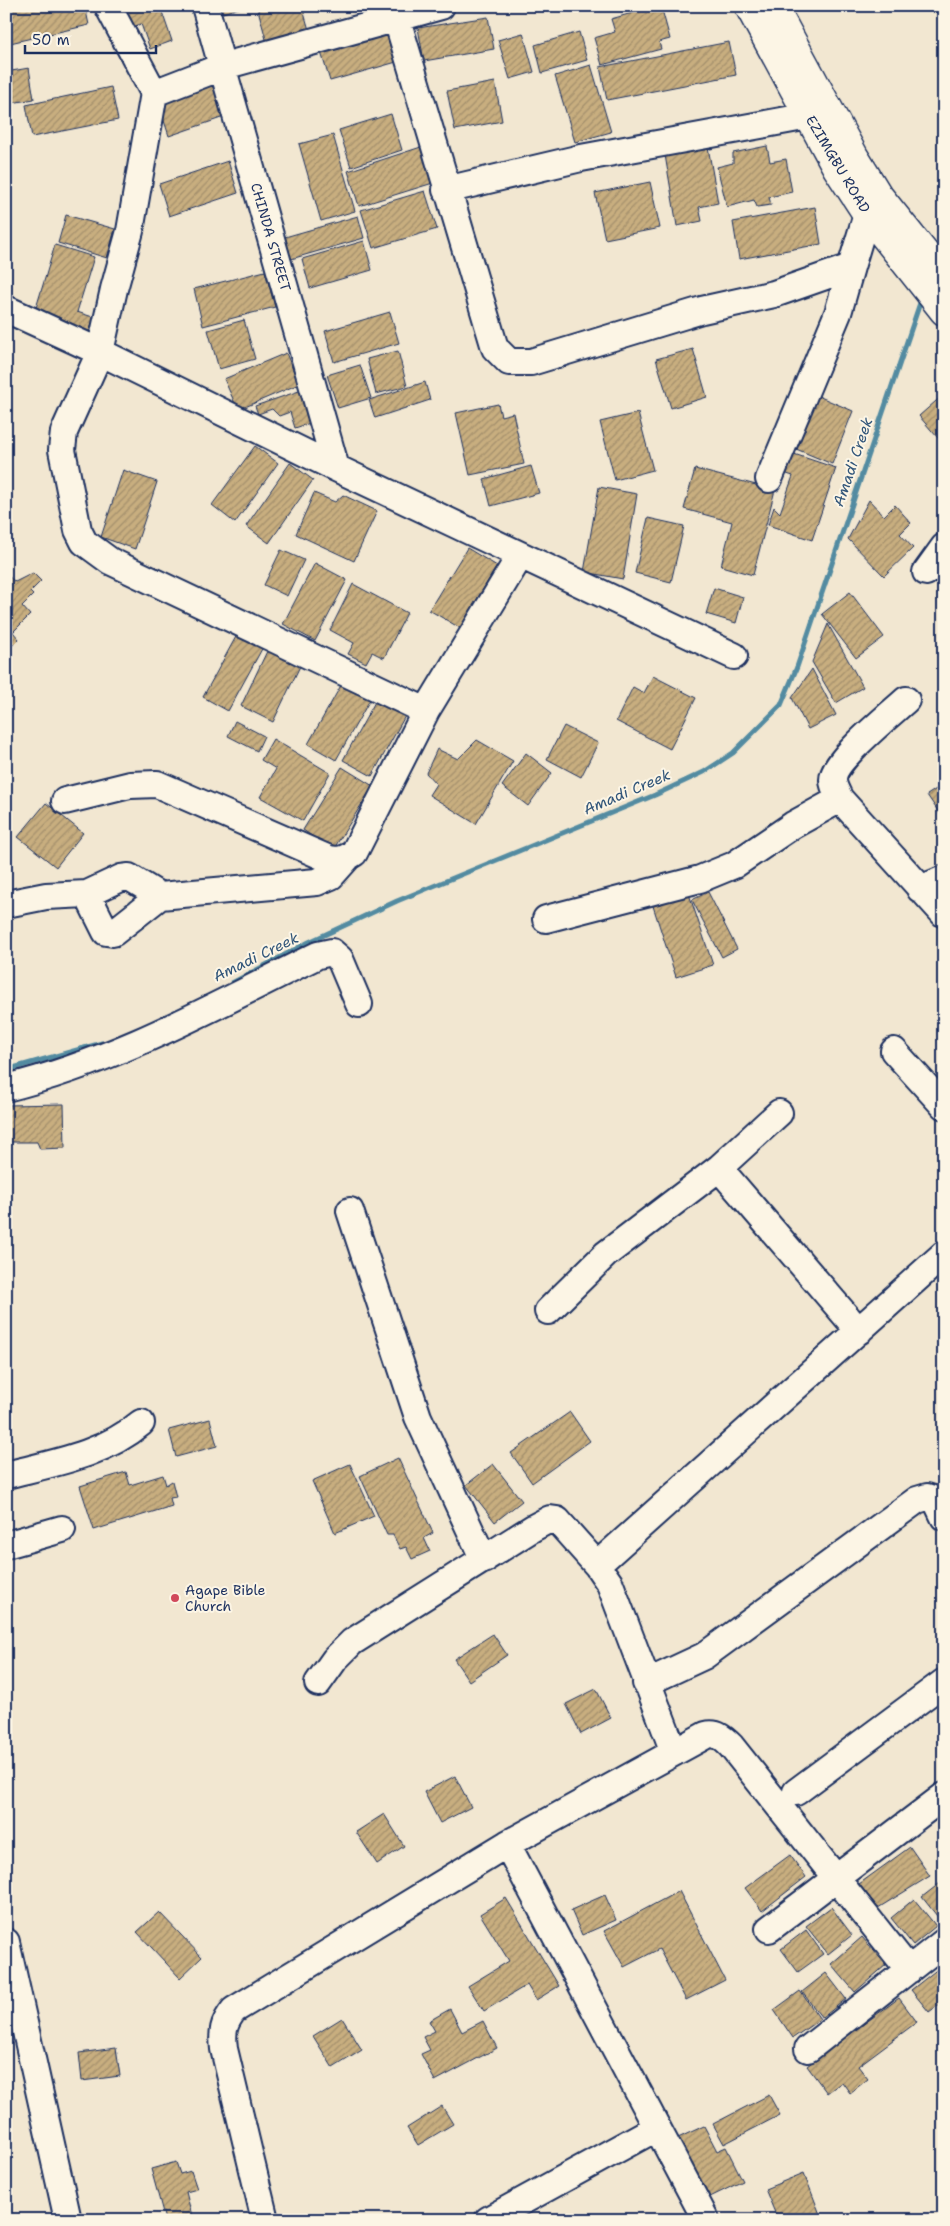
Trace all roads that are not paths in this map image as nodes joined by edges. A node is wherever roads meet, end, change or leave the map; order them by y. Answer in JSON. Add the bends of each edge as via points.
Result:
{"nodes":[{"id":1,"x":108,"y":6,"type":"edge"},
{"id":2,"x":205,"y":6,"type":"edge"},
{"id":3,"x":441,"y":6,"type":"edge"},
{"id":4,"x":748,"y":6,"type":"edge"},
{"id":5,"x":773,"y":6,"type":"edge"},
{"id":6,"x":394,"y":12,"type":"edge"},
{"id":7,"x":224,"y":66,"type":"junction"},
{"id":8,"x":154,"y":93,"type":"junction"},
{"id":9,"x":810,"y":116,"type":"junction"},
{"id":10,"x":446,"y":190,"type":"junction"},
{"id":11,"x":867,"y":214,"type":"junction"},
{"id":12,"x":904,"y":245,"type":"junction"},
{"id":13,"x":851,"y":267,"type":"junction"},
{"id":14,"x":944,"y":276,"type":"edge"},
{"id":15,"x":6,"y":309,"type":"edge"},
{"id":16,"x":943,"y":310,"type":"edge"},
{"id":17,"x":100,"y":352,"type":"junction"},
{"id":18,"x":336,"y":468,"type":"junction"},
{"id":19,"x":769,"y":478,"type":"dead end"},
{"id":20,"x":944,"y":547,"type":"edge"},
{"id":21,"x":520,"y":556,"type":"junction"},
{"id":22,"x":926,"y":572,"type":"dead end"},
{"id":23,"x":734,"y":656,"type":"dead end"},
{"id":24,"x":906,"y":700,"type":"dead end"},
{"id":25,"x":426,"y":711,"type":"junction"},
{"id":26,"x":840,"y":798,"type":"junction"},
{"id":27,"x":65,"y":801,"type":"dead end"},
{"id":28,"x":347,"y":858,"type":"junction"},
{"id":29,"x":944,"y":879,"type":"edge"},
{"id":30,"x":920,"y":889,"type":"junction"},
{"id":31,"x":86,"y":894,"type":"junction"},
{"id":32,"x":160,"y":896,"type":"junction"},
{"id":33,"x":6,"y":904,"type":"edge"},
{"id":34,"x":944,"y":914,"type":"edge"},
{"id":35,"x":546,"y":919,"type":"dead end"},
{"id":36,"x":359,"y":1004,"type":"dead end"},
{"id":37,"x":894,"y":1051,"type":"dead end"},
{"id":38,"x":6,"y":1088,"type":"edge"},
{"id":39,"x":944,"y":1106,"type":"edge"},
{"id":40,"x":779,"y":1113,"type":"dead end"},
{"id":41,"x":719,"y":1168,"type":"junction"},
{"id":42,"x":350,"y":1211,"type":"dead end"},
{"id":43,"x":944,"y":1254,"type":"edge"},
{"id":44,"x":548,"y":1311,"type":"dead end"},
{"id":45,"x":859,"y":1331,"type":"junction"},
{"id":46,"x":141,"y":1423,"type":"dead end"},
{"id":47,"x":6,"y":1475,"type":"edge"},
{"id":48,"x":944,"y":1516,"type":"edge"},
{"id":49,"x":62,"y":1529,"type":"dead end"},
{"id":50,"x":6,"y":1545,"type":"edge"},
{"id":51,"x":484,"y":1560,"type":"junction"},
{"id":52,"x":597,"y":1565,"type":"junction"},
{"id":53,"x":944,"y":1682,"type":"edge"},
{"id":54,"x":318,"y":1683,"type":"dead end"},
{"id":55,"x":646,"y":1683,"type":"junction"},
{"id":56,"x":674,"y":1752,"type":"junction"},
{"id":57,"x":796,"y":1792,"type":"dead end"},
{"id":58,"x":944,"y":1796,"type":"edge"},
{"id":59,"x":507,"y":1844,"type":"junction"},
{"id":60,"x":836,"y":1879,"type":"junction"},
{"id":61,"x":769,"y":1929,"type":"dead end"},
{"id":62,"x":944,"y":1942,"type":"edge"},
{"id":63,"x":8,"y":1955,"type":"edge"},
{"id":64,"x":909,"y":1970,"type":"junction"},
{"id":65,"x":808,"y":2049,"type":"dead end"},
{"id":66,"x":656,"y":2128,"type":"junction"},
{"id":67,"x":68,"y":2220,"type":"edge"},
{"id":68,"x":265,"y":2220,"type":"edge"},
{"id":69,"x":488,"y":2220,"type":"edge"},
{"id":70,"x":706,"y":2220,"type":"edge"}],
"edges":[{"from":1,"to":8,"type":"street"},
{"from":2,"to":7,"type":"street","name":"CHINDA STREET"},
{"from":3,"to":6,"type":"street"},
{"from":4,"to":9,"type":"main road","name":"EZIMGBU ROAD"},
{"from":5,"to":12,"type":"main road","name":"EZIMGBU ROAD"},
{"from":6,"to":7,"type":"street"},
{"from":6,"to":10,"type":"street"},
{"from":7,"to":8,"type":"street"},
{"from":7,"to":18,"type":"street","name":"CHINDA STREET"},
{"from":8,"to":17,"type":"street","via":[[130,231]]},
{"from":9,"to":10,"type":"street","via":[[581,158]]},
{"from":9,"to":11,"type":"main road","name":"EZIMGBU ROAD","via":[[837,168]]},
{"from":10,"to":13,"type":"street","via":[[495,348],[509,362],[531,362],[702,310],[774,294]]},
{"from":11,"to":12,"type":"main road","name":"EZIMGBU ROAD"},
{"from":11,"to":13,"type":"street"},
{"from":12,"to":14,"type":"main road"},
{"from":12,"to":16,"type":"main road","name":"EZIMGBU ROAD"},
{"from":13,"to":19,"type":"street","via":[[838,312]]},
{"from":15,"to":17,"type":"street"},
{"from":17,"to":18,"type":"street"},
{"from":17,"to":25,"type":"street","via":[[64,432],[62,450],[72,510],[84,542],[110,561]]},
{"from":18,"to":21,"type":"street"},
{"from":20,"to":22,"type":"street"},
{"from":21,"to":23,"type":"street"},
{"from":21,"to":25,"type":"street"},
{"from":24,"to":26,"type":"street","via":[[856,745],[834,771],[832,782]]},
{"from":25,"to":28,"type":"street","via":[[354,853]]},
{"from":26,"to":30,"type":"street"},
{"from":26,"to":35,"type":"street","via":[[734,865],[700,879]]},
{"from":27,"to":28,"type":"street","via":[[130,785],[157,784],[329,859]]},
{"from":28,"to":32,"type":"street","via":[[331,876],[317,882]]},
{"from":29,"to":30,"type":"street"},
{"from":30,"to":34,"type":"street"},
{"from":31,"to":32,"type":"street","via":[[129,877]]},
{"from":31,"to":32,"type":"street","via":[[106,932],[113,933]]},
{"from":31,"to":33,"type":"street","via":[[46,896]]},
{"from":36,"to":38,"type":"street","via":[[340,959],[332,952],[318,955],[106,1057],[45,1079]]},
{"from":37,"to":39,"type":"street"},
{"from":40,"to":41,"type":"street"},
{"from":41,"to":44,"type":"street","via":[[606,1254]]},
{"from":41,"to":45,"type":"street"},
{"from":42,"to":51,"type":"street","via":[[415,1410]]},
{"from":43,"to":45,"type":"street"},
{"from":45,"to":52,"type":"street"},
{"from":46,"to":47,"type":"street","via":[[98,1450]]},
{"from":48,"to":55,"type":"street","via":[[936,1500],[927,1497],[917,1500],[704,1656]]},
{"from":49,"to":50,"type":"street"},
{"from":51,"to":52,"type":"street","via":[[550,1519],[567,1528]]},
{"from":51,"to":54,"type":"street","via":[[352,1642]]},
{"from":52,"to":55,"type":"street","via":[[610,1584]]},
{"from":53,"to":57,"type":"street"},
{"from":55,"to":56,"type":"street"},
{"from":56,"to":59,"type":"street"},
{"from":56,"to":60,"type":"street","via":[[706,1735],[722,1738]]},
{"from":58,"to":60,"type":"street"},
{"from":59,"to":66,"type":"street"},
{"from":59,"to":68,"type":"street","via":[[234,2010],[226,2020],[222,2034],[224,2049]]},
{"from":60,"to":61,"type":"street"},
{"from":60,"to":64,"type":"street"},
{"from":62,"to":64,"type":"street"},
{"from":63,"to":67,"type":"street"},
{"from":64,"to":65,"type":"street"},
{"from":66,"to":69,"type":"street"},
{"from":66,"to":70,"type":"street"}]}
